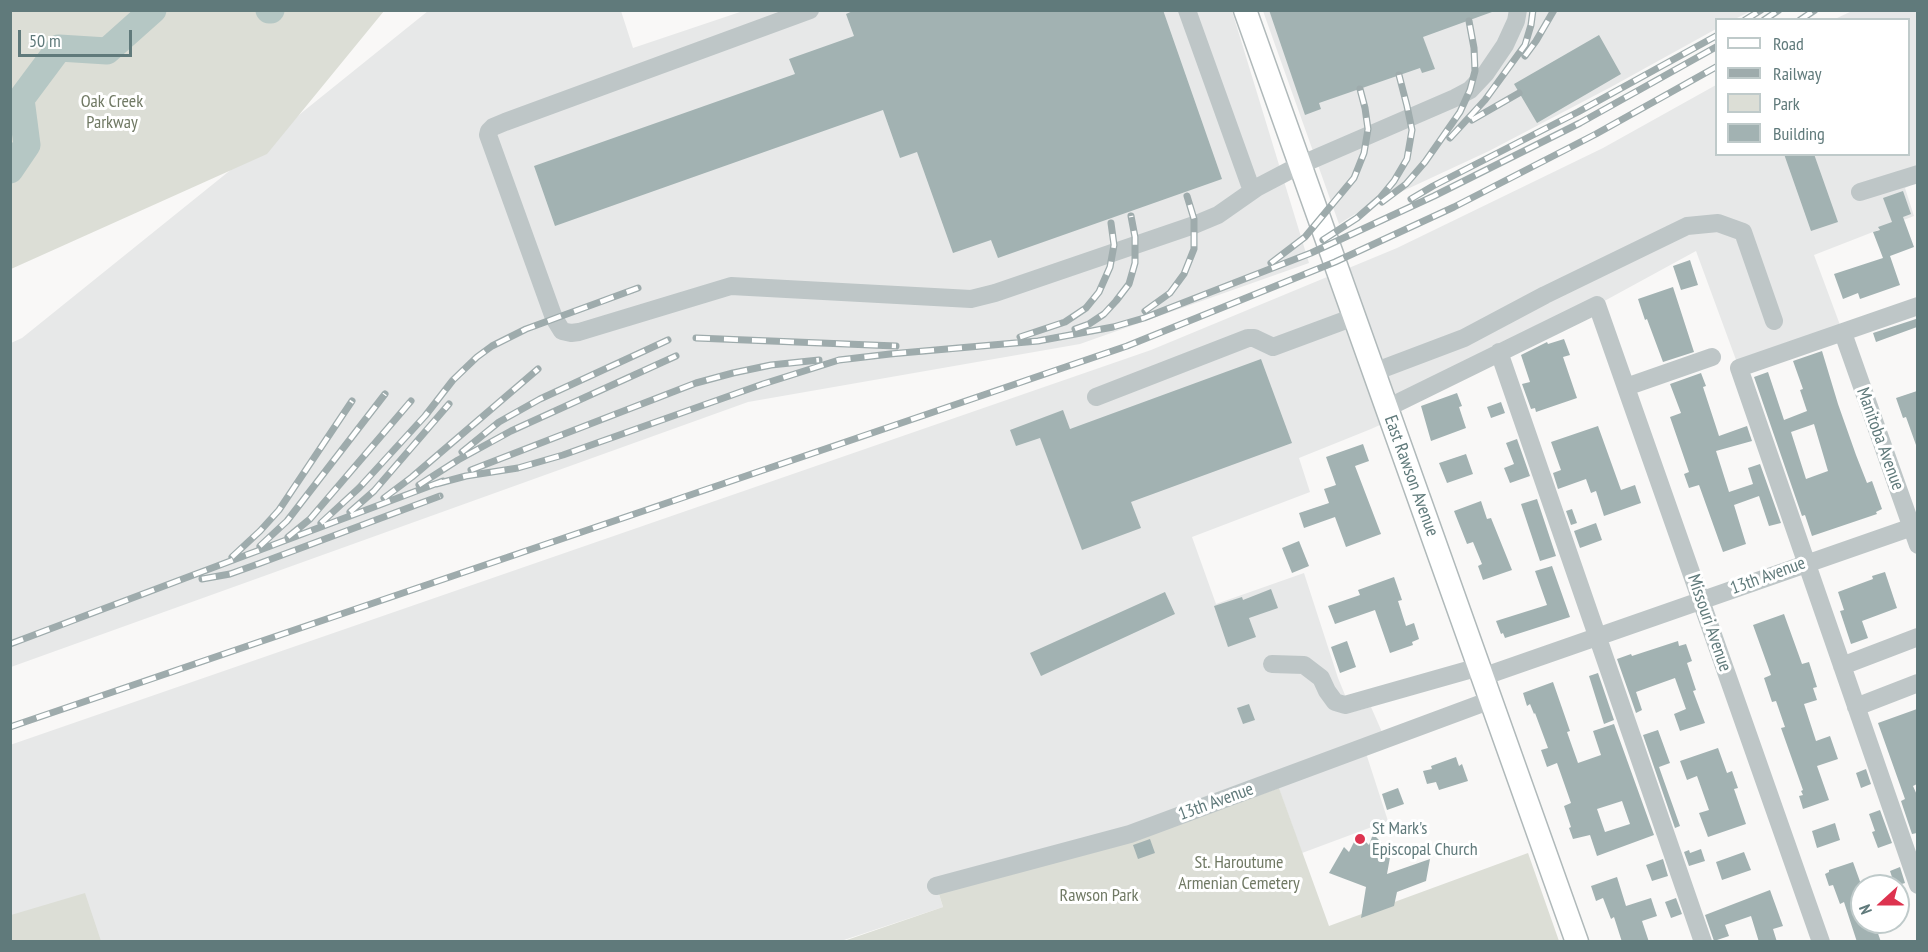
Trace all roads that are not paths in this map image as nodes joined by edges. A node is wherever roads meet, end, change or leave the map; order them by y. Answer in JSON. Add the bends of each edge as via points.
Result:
{"nodes":[{"id":1,"x":810,"y":10,"type":"edge"},
{"id":2,"x":1187,"y":10,"type":"edge"},
{"id":3,"x":1245,"y":10,"type":"edge"},
{"id":4,"x":1518,"y":10,"type":"edge"},
{"id":5,"x":1300,"y":165,"type":"junction"},
{"id":6,"x":1917,"y":174,"type":"edge"},
{"id":7,"x":1252,"y":191,"type":"junction"},
{"id":8,"x":1860,"y":192,"type":"dead end"},
{"id":9,"x":1917,"y":306,"type":"edge"},
{"id":10,"x":1354,"y":317,"type":"junction"},
{"id":11,"x":1774,"y":321,"type":"dead end"},
{"id":12,"x":1843,"y":333,"type":"junction"},
{"id":13,"x":1499,"y":352,"type":"junction"},
{"id":14,"x":1712,"y":357,"type":"dead end"},
{"id":15,"x":1374,"y":372,"type":"junction"},
{"id":16,"x":1626,"y":387,"type":"junction"},
{"id":17,"x":1096,"y":396,"type":"dead end"},
{"id":18,"x":1387,"y":408,"type":"junction"},
{"id":19,"x":1914,"y":526,"type":"edge"},
{"id":20,"x":1917,"y":544,"type":"edge"},
{"id":21,"x":1806,"y":563,"type":"junction"},
{"id":22,"x":1701,"y":599,"type":"junction"},
{"id":23,"x":1598,"y":635,"type":"junction"},
{"id":24,"x":1917,"y":637,"type":"edge"},
{"id":25,"x":1272,"y":664,"type":"dead end"},
{"id":26,"x":1842,"y":666,"type":"junction"},
{"id":27,"x":1480,"y":672,"type":"junction"},
{"id":28,"x":1917,"y":683,"type":"edge"},
{"id":29,"x":1491,"y":700,"type":"junction"},
{"id":30,"x":1856,"y":707,"type":"junction"},
{"id":31,"x":1917,"y":885,"type":"edge"},
{"id":32,"x":936,"y":886,"type":"dead end"},
{"id":33,"x":1576,"y":942,"type":"edge"},
{"id":34,"x":1703,"y":942,"type":"edge"},
{"id":35,"x":1821,"y":942,"type":"edge"}],
"edges":[{"from":1,"to":7,"type":"street","via":[[489,130],[550,308],[562,331],[579,332],[730,286],[971,299],[1194,225],[1218,215]]},
{"from":2,"to":7,"type":"street"},
{"from":3,"to":5,"type":"main road","name":"East Rawson Avenue"},
{"from":4,"to":5,"type":"street","via":[[1505,45],[1470,90]]},
{"from":5,"to":7,"type":"street"},
{"from":5,"to":10,"type":"main road","name":"East Rawson Avenue"},
{"from":6,"to":8,"type":"street"},
{"from":9,"to":12,"type":"street"},
{"from":10,"to":15,"type":"main road","name":"East Rawson Avenue"},
{"from":10,"to":17,"type":"street","via":[[1273,347],[1248,338]]},
{"from":11,"to":15,"type":"street","via":[[1743,232],[1718,223],[1687,226],[1464,338]]},
{"from":12,"to":19,"type":"street","name":"Manitoba Avenue"},
{"from":12,"to":21,"type":"street","via":[[1739,368]]},
{"from":13,"to":16,"type":"street","name":"Missouri Avenue","via":[[1597,305]]},
{"from":13,"to":18,"type":"street"},
{"from":13,"to":23,"type":"street"},
{"from":14,"to":16,"type":"street"},
{"from":15,"to":18,"type":"main road","name":"East Rawson Avenue"},
{"from":16,"to":22,"type":"street","name":"Missouri Avenue"},
{"from":18,"to":27,"type":"main road","name":"East Rawson Avenue"},
{"from":19,"to":20,"type":"street","name":"Manitoba Avenue"},
{"from":19,"to":21,"type":"street","name":"13th Avenue"},
{"from":21,"to":22,"type":"street","name":"13th Avenue"},
{"from":21,"to":26,"type":"street"},
{"from":22,"to":23,"type":"street","name":"13th Avenue"},
{"from":22,"to":35,"type":"street","name":"Missouri Avenue"},
{"from":23,"to":27,"type":"street","name":"13th Avenue"},
{"from":23,"to":34,"type":"street"},
{"from":24,"to":26,"type":"street"},
{"from":25,"to":27,"type":"street","name":"13th Avenue","via":[[1304,666],[1320,678],[1335,702],[1345,705]]},
{"from":26,"to":30,"type":"street"},
{"from":27,"to":29,"type":"main road","name":"East Rawson Avenue"},
{"from":28,"to":30,"type":"street"},
{"from":29,"to":32,"type":"street","name":"13th Avenue","via":[[1130,834]]},
{"from":29,"to":33,"type":"main road","name":"East Rawson Avenue"},
{"from":30,"to":31,"type":"street"}]}
